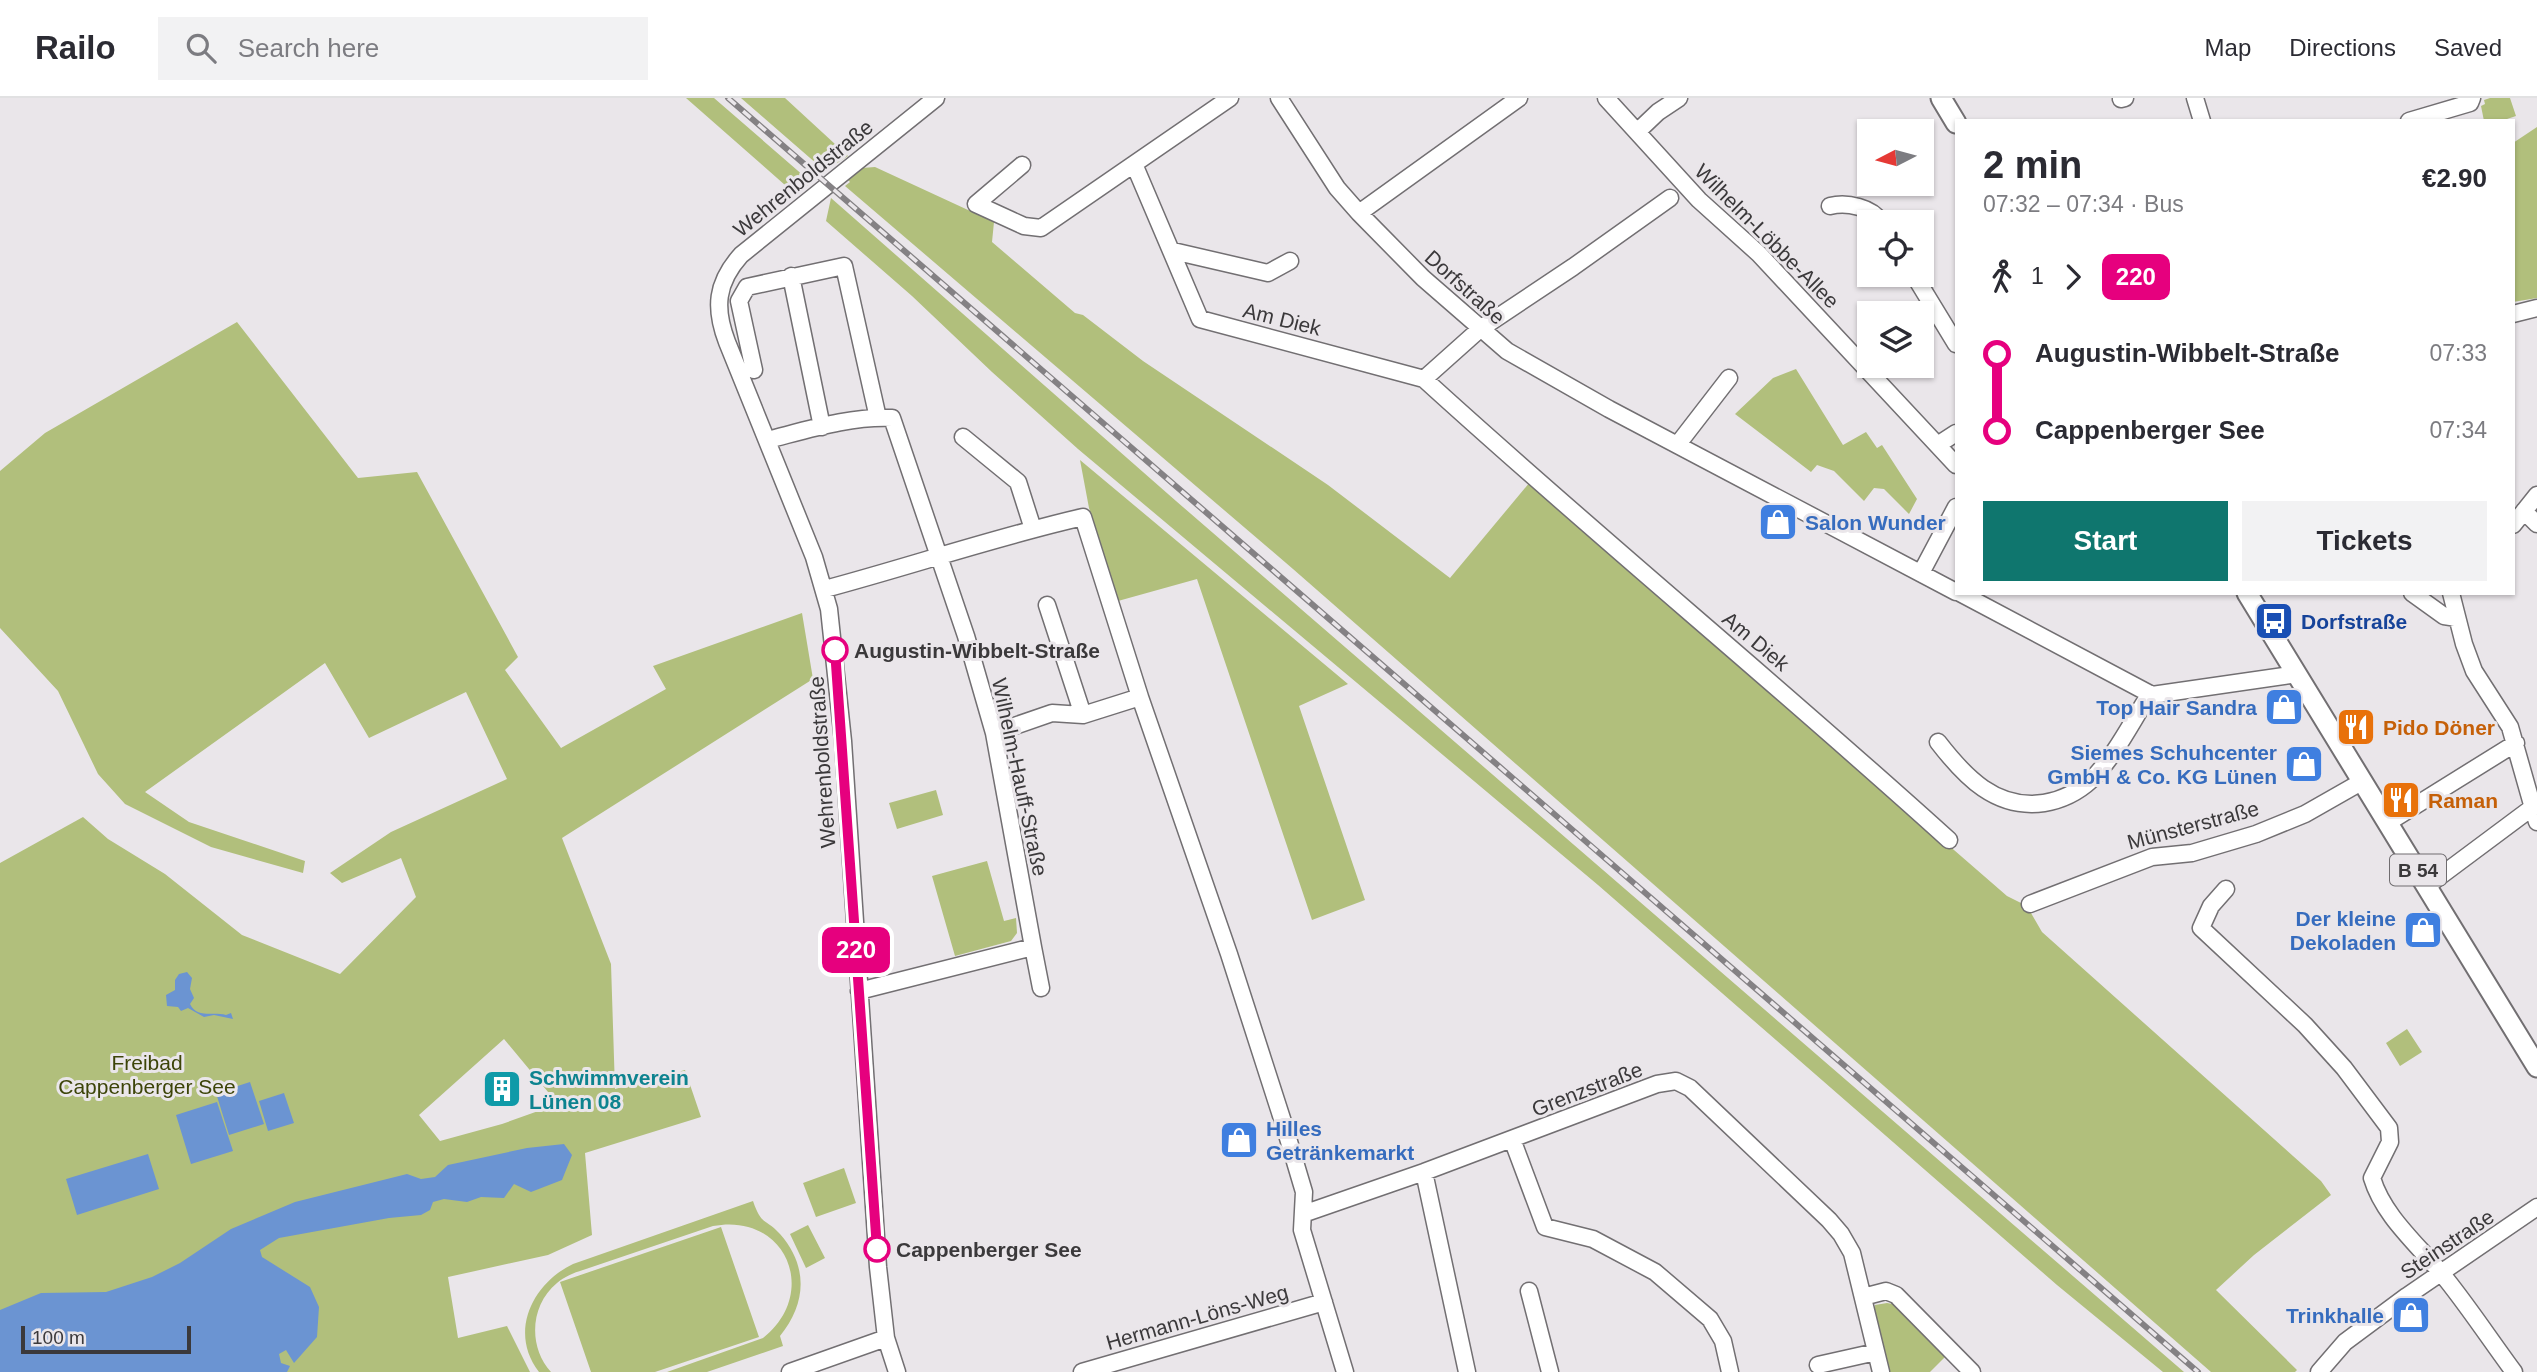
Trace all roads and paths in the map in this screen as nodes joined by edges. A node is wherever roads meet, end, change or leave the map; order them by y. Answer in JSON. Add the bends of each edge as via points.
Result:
{"nodes":[{"id":1,"x":936,"y":98,"type":"edge"},
{"id":2,"x":1230,"y":98,"type":"edge"},
{"id":3,"x":1279,"y":98,"type":"edge"},
{"id":4,"x":1519,"y":98,"type":"edge"},
{"id":5,"x":1606,"y":98,"type":"edge"},
{"id":6,"x":1679,"y":98,"type":"edge"},
{"id":7,"x":1941,"y":98,"type":"edge"},
{"id":8,"x":2195,"y":98,"type":"edge"},
{"id":9,"x":2472,"y":98,"type":"edge"},
{"id":10,"x":2201,"y":119,"type":"edge"},
{"id":11,"x":2416,"y":119,"type":"edge"},
{"id":12,"x":1955,"y":121,"type":"edge"},
{"id":13,"x":1637,"y":132,"type":"junction"},
{"id":14,"x":1134,"y":164,"type":"junction"},
{"id":15,"x":1022,"y":165,"type":"dead end"},
{"id":16,"x":1670,"y":198,"type":"dead end"},
{"id":17,"x":1830,"y":205,"type":"dead end"},
{"id":18,"x":1864,"y":210,"type":"edge"},
{"id":19,"x":1359,"y":214,"type":"junction"},
{"id":20,"x":1173,"y":251,"type":"junction"},
{"id":21,"x":1290,"y":261,"type":"dead end"},
{"id":22,"x":791,"y":276,"type":"junction"},
{"id":23,"x":1921,"y":287,"type":"edge"},
{"id":24,"x":2537,"y":308,"type":"edge"},
{"id":25,"x":2515,"y":314,"type":"edge"},
{"id":26,"x":1480,"y":330,"type":"junction"},
{"id":27,"x":1955,"y":342,"type":"edge"},
{"id":28,"x":754,"y":370,"type":"dead end"},
{"id":29,"x":1729,"y":378,"type":"dead end"},
{"id":30,"x":1424,"y":379,"type":"junction"},
{"id":31,"x":878,"y":418,"type":"junction"},
{"id":32,"x":822,"y":427,"type":"junction"},
{"id":33,"x":1955,"y":434,"type":"edge"},
{"id":34,"x":963,"y":437,"type":"dead end"},
{"id":35,"x":767,"y":440,"type":"junction"},
{"id":36,"x":1678,"y":444,"type":"junction"},
{"id":37,"x":1939,"y":444,"type":"junction"},
{"id":38,"x":1955,"y":464,"type":"edge"},
{"id":39,"x":2537,"y":495,"type":"edge"},
{"id":40,"x":1955,"y":510,"type":"edge"},
{"id":41,"x":2524,"y":511,"type":"junction"},
{"id":42,"x":2515,"y":522,"type":"edge"},
{"id":43,"x":2537,"y":524,"type":"edge"},
{"id":44,"x":1033,"y":529,"type":"junction"},
{"id":45,"x":939,"y":558,"type":"junction"},
{"id":46,"x":1922,"y":573,"type":"junction"},
{"id":47,"x":825,"y":589,"type":"junction"},
{"id":48,"x":1955,"y":590,"type":"edge"},
{"id":49,"x":1964,"y":595,"type":"edge"},
{"id":50,"x":2248,"y":595,"type":"edge"},
{"id":51,"x":2415,"y":595,"type":"edge"},
{"id":52,"x":2451,"y":595,"type":"edge"},
{"id":53,"x":1047,"y":605,"type":"dead end"},
{"id":54,"x":2457,"y":618,"type":"junction"},
{"id":55,"x":2297,"y":674,"type":"junction"},
{"id":56,"x":2152,"y":695,"type":"junction"},
{"id":57,"x":1140,"y":697,"type":"junction"},
{"id":58,"x":1083,"y":715,"type":"junction"},
{"id":59,"x":994,"y":733,"type":"junction"},
{"id":60,"x":1938,"y":742,"type":"dead end"},
{"id":61,"x":2516,"y":743,"type":"junction"},
{"id":62,"x":2363,"y":781,"type":"junction"},
{"id":63,"x":2535,"y":812,"type":"edge"},
{"id":64,"x":2389,"y":822,"type":"junction"},
{"id":65,"x":1949,"y":840,"type":"dead end"},
{"id":66,"x":2427,"y":886,"type":"junction"},
{"id":67,"x":2226,"y":889,"type":"dead end"},
{"id":68,"x":2030,"y":904,"type":"dead end"},
{"id":69,"x":1033,"y":947,"type":"junction"},
{"id":70,"x":1041,"y":988,"type":"dead end"},
{"id":71,"x":859,"y":991,"type":"junction"},
{"id":72,"x":2537,"y":1067,"type":"edge"},
{"id":73,"x":1512,"y":1139,"type":"junction"},
{"id":74,"x":1424,"y":1172,"type":"junction"},
{"id":75,"x":2537,"y":1207,"type":"edge"},
{"id":76,"x":1303,"y":1214,"type":"junction"},
{"id":77,"x":2441,"y":1273,"type":"junction"},
{"id":78,"x":1529,"y":1292,"type":"dead end"},
{"id":79,"x":1863,"y":1297,"type":"junction"},
{"id":80,"x":1324,"y":1302,"type":"junction"},
{"id":81,"x":886,"y":1338,"type":"junction"},
{"id":82,"x":1876,"y":1352,"type":"junction"},
{"id":83,"x":1818,"y":1364,"type":"dead end"},
{"id":84,"x":790,"y":1372,"type":"edge"},
{"id":85,"x":897,"y":1372,"type":"edge"},
{"id":86,"x":1082,"y":1372,"type":"edge"},
{"id":87,"x":1345,"y":1372,"type":"edge"},
{"id":88,"x":1467,"y":1372,"type":"edge"},
{"id":89,"x":1550,"y":1372,"type":"edge"},
{"id":90,"x":1730,"y":1372,"type":"edge"},
{"id":91,"x":1881,"y":1372,"type":"edge"},
{"id":92,"x":1972,"y":1372,"type":"edge"},
{"id":93,"x":2319,"y":1372,"type":"edge"},
{"id":94,"x":2514,"y":1372,"type":"edge"}],
"edges":[{"from":1,"to":35,"type":"street","name":"Wehrenboldstraße","via":[[741,255],[724,278],[720,320]]},
{"from":2,"to":14,"type":"street"},
{"from":3,"to":19,"type":"street","name":"Dorfstraße"},
{"from":4,"to":19,"type":"street"},
{"from":5,"to":13,"type":"street","name":"Wilhelm-Löbbe-Allee"},
{"from":6,"to":13,"type":"street"},
{"from":7,"to":12,"type":"main road"},
{"from":8,"to":10,"type":"street"},
{"from":9,"to":11,"type":"street","via":[[2470,103]]},
{"from":13,"to":37,"type":"street","name":"Wilhelm-Löbbe-Allee"},
{"from":14,"to":15,"type":"street","via":[[1041,228],[1024,226],[976,204]]},
{"from":14,"to":20,"type":"street","name":"Am Diek"},
{"from":16,"to":26,"type":"street"},
{"from":17,"to":18,"type":"street"},
{"from":19,"to":26,"type":"street","name":"Dorfstraße"},
{"from":20,"to":21,"type":"street","name":"Am Diek","via":[[1268,273]]},
{"from":20,"to":30,"type":"street","name":"Am Diek","via":[[1200,319]]},
{"from":22,"to":28,"type":"street","via":[[747,287],[739,301]]},
{"from":22,"to":31,"type":"street","via":[[844,266]]},
{"from":22,"to":32,"type":"street"},
{"from":23,"to":27,"type":"street"},
{"from":24,"to":25,"type":"street"},
{"from":26,"to":30,"type":"street"},
{"from":26,"to":36,"type":"street","name":"Dorfstraße","via":[[1546,375]]},
{"from":29,"to":36,"type":"street"},
{"from":30,"to":65,"type":"street","name":"Am Diek"},
{"from":31,"to":32,"type":"street"},
{"from":31,"to":45,"type":"street","name":"Wilhelm-Hauff-Straße","via":[[892,418]]},
{"from":32,"to":35,"type":"street"},
{"from":33,"to":37,"type":"street"},
{"from":34,"to":44,"type":"street","via":[[1018,482]]},
{"from":35,"to":47,"type":"street","name":"Wehrenboldstraße"},
{"from":36,"to":46,"type":"street","name":"Dorfstraße"},
{"from":37,"to":38,"type":"street","name":"Wilhelm-Löbbe-Allee"},
{"from":39,"to":41,"type":"street"},
{"from":40,"to":46,"type":"street"},
{"from":41,"to":42,"type":"street"},
{"from":41,"to":43,"type":"street"},
{"from":44,"to":45,"type":"street"},
{"from":44,"to":57,"type":"street","via":[[1083,517]]},
{"from":45,"to":47,"type":"street"},
{"from":45,"to":59,"type":"street","name":"Wilhelm-Hauff-Straße"},
{"from":46,"to":48,"type":"street","name":"Dorfstraße"},
{"from":47,"to":71,"type":"street","name":"Wehrenboldstraße","via":[[837,668]]},
{"from":49,"to":56,"type":"street","name":"Dorfstraße"},
{"from":50,"to":55,"type":"main road","number":"B 54"},
{"from":51,"to":54,"type":"street","via":[[2444,616]]},
{"from":52,"to":54,"type":"street"},
{"from":53,"to":58,"type":"street"},
{"from":54,"to":61,"type":"street","via":[[2474,671]]},
{"from":55,"to":56,"type":"street"},
{"from":55,"to":62,"type":"main road","number":"B 54"},
{"from":56,"to":60,"type":"street","via":[[2104,766],[2075,792],[2050,802],[2022,804],[1994,796],[1958,767]]},
{"from":57,"to":58,"type":"street"},
{"from":57,"to":76,"type":"street","via":[[1274,1090],[1304,1192]]},
{"from":58,"to":59,"type":"street","via":[[1052,713]]},
{"from":59,"to":69,"type":"street","name":"Wilhelm-Hauff-Straße"},
{"from":61,"to":63,"type":"street"},
{"from":61,"to":64,"type":"street"},
{"from":62,"to":64,"type":"main road","number":"B 54"},
{"from":62,"to":68,"type":"street","name":"Münsterstraße","via":[[2305,814],[2256,834],[2192,853],[2152,857]]},
{"from":63,"to":66,"type":"street"},
{"from":64,"to":66,"type":"main road","number":"B 54"},
{"from":66,"to":72,"type":"main road","number":"B 54"},
{"from":67,"to":77,"type":"street","via":[[2211,905],[2201,928],[2305,1025],[2389,1128],[2390,1142],[2372,1178],[2376,1193]]},
{"from":69,"to":70,"type":"street","name":"Wilhelm-Hauff-Straße"},
{"from":69,"to":71,"type":"street"},
{"from":71,"to":81,"type":"street","name":"Wehrenboldstraße"},
{"from":73,"to":74,"type":"street","name":"Grenzstraße"},
{"from":73,"to":79,"type":"street","name":"Grenzstraße","via":[[1657,1084],[1676,1081],[1690,1088],[1842,1234]]},
{"from":73,"to":90,"type":"street","via":[[1545,1227],[1593,1239],[1655,1272],[1710,1319],[1723,1340]]},
{"from":74,"to":76,"type":"street","name":"Grenzstraße"},
{"from":74,"to":88,"type":"street"},
{"from":75,"to":77,"type":"street","name":"Steinstraße"},
{"from":76,"to":80,"type":"street","via":[[1302,1230]]},
{"from":77,"to":93,"type":"street","name":"Steinstraße","via":[[2345,1342]]},
{"from":77,"to":94,"type":"street"},
{"from":78,"to":89,"type":"street"},
{"from":79,"to":82,"type":"street","name":"Grenzstraße"},
{"from":79,"to":92,"type":"street","via":[[1886,1291],[1896,1295]]},
{"from":80,"to":86,"type":"street","name":"Hermann-Löns-Weg"},
{"from":80,"to":87,"type":"street"},
{"from":81,"to":84,"type":"street"},
{"from":81,"to":85,"type":"street","name":"Wehrenboldstraße"},
{"from":82,"to":83,"type":"street"},
{"from":82,"to":91,"type":"street","name":"Grenzstraße"}]}
